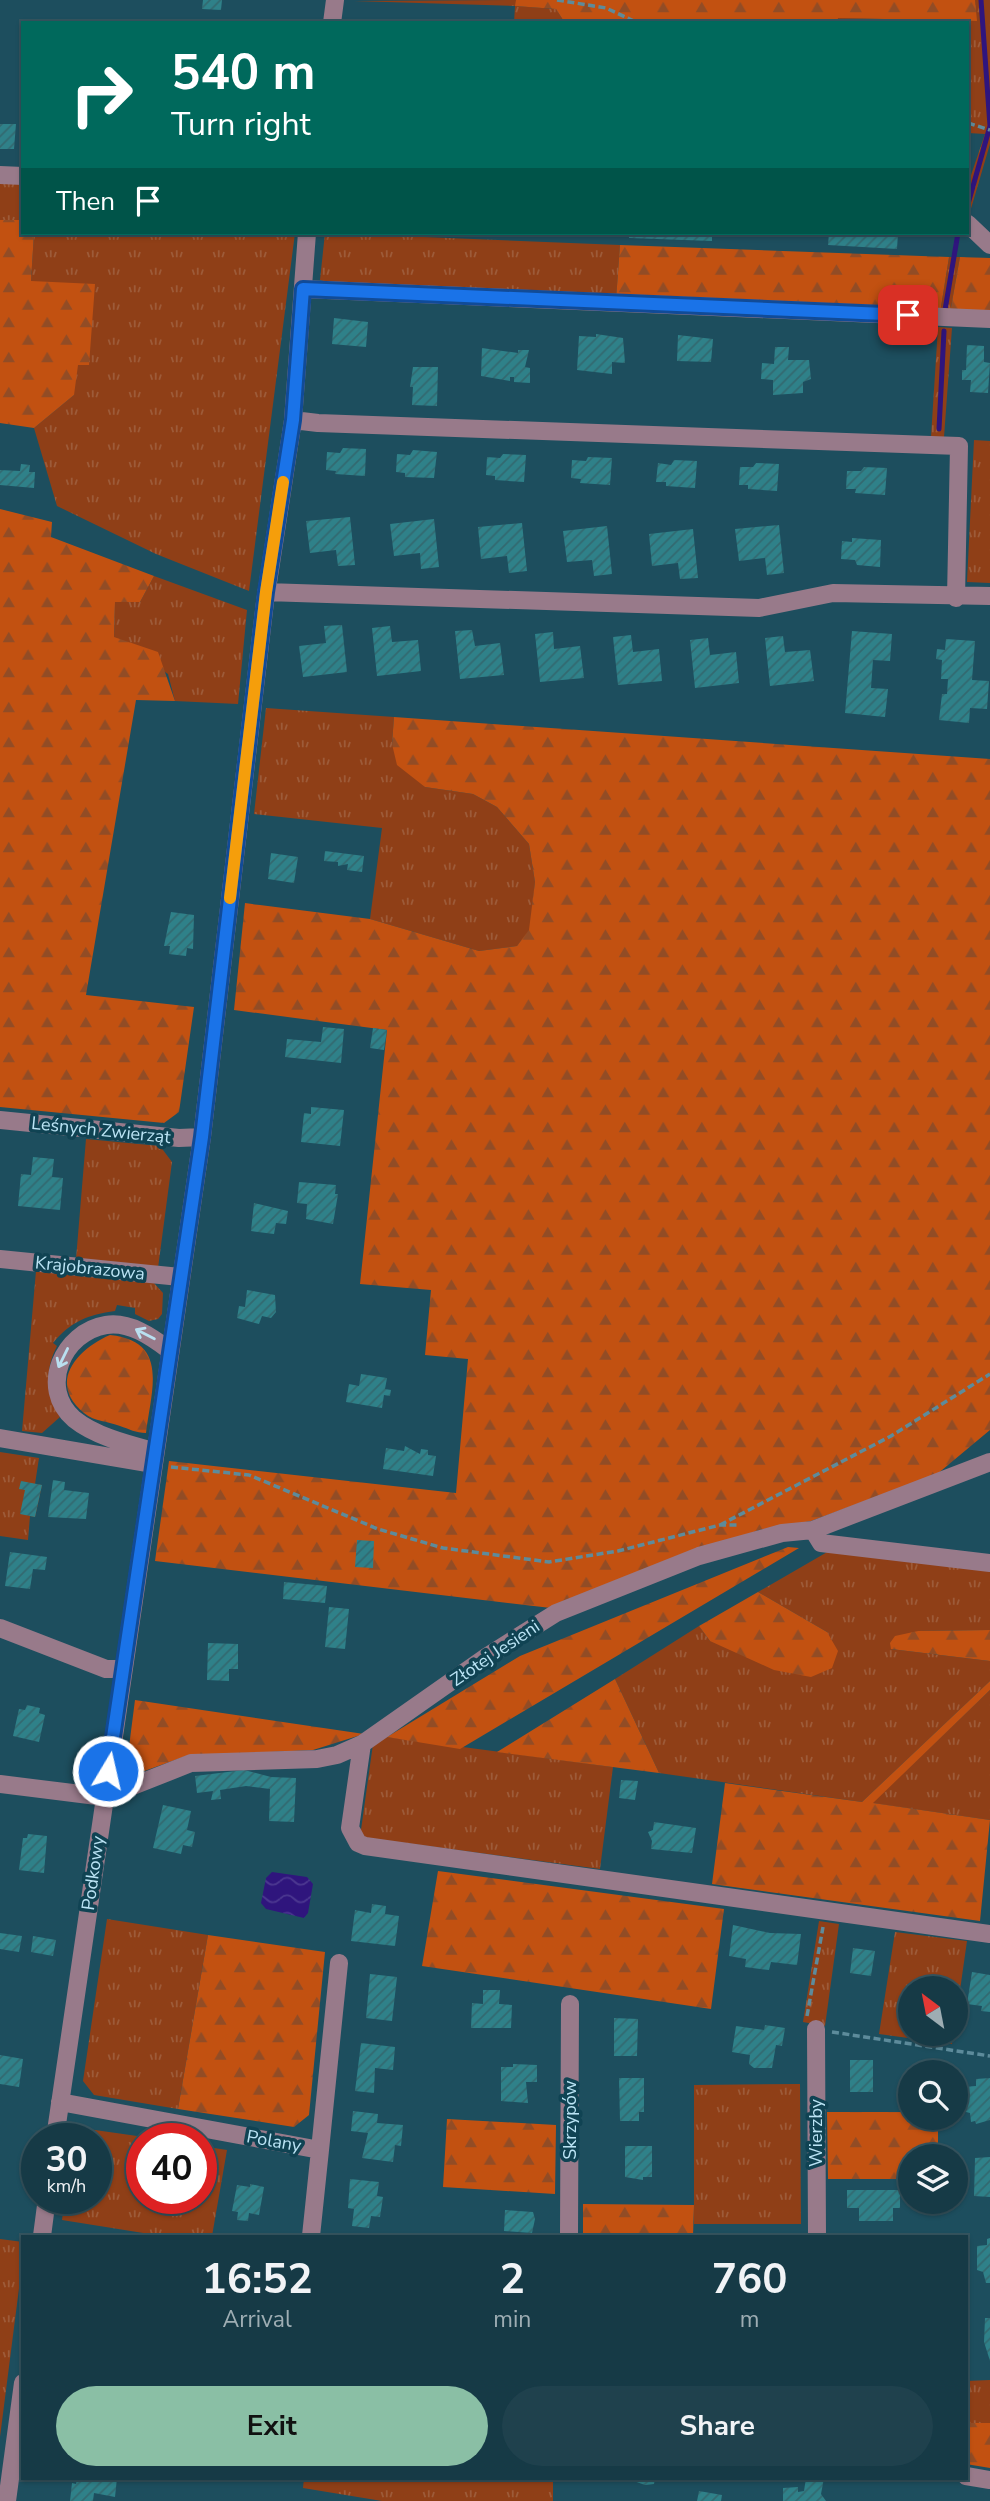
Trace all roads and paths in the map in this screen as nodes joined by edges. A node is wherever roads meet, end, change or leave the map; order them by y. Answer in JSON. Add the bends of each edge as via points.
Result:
{"nodes":[{"id":1,"x":335,"y":0,"type":"edge"},
{"id":2,"x":557,"y":0,"type":"edge"},
{"id":3,"x":332,"y":21,"type":"edge"},
{"id":4,"x":634,"y":21,"type":"edge"},
{"id":5,"x":969,"y":123,"type":"edge"},
{"id":6,"x":990,"y":130,"type":"edge"},
{"id":7,"x":0,"y":175,"type":"edge"},
{"id":8,"x":21,"y":176,"type":"edge"},
{"id":9,"x":969,"y":225,"type":"edge"},
{"id":10,"x":307,"y":235,"type":"edge"},
{"id":11,"x":990,"y":245,"type":"edge"},
{"id":12,"x":303,"y":289,"type":"junction"},
{"id":13,"x":990,"y":319,"type":"edge"},
{"id":14,"x":293,"y":420,"type":"junction"},
{"id":15,"x":266,"y":592,"type":"junction"},
{"id":16,"x":990,"y":596,"type":"edge"},
{"id":17,"x":956,"y":598,"type":"junction"},
{"id":18,"x":0,"y":1120,"type":"edge"},
{"id":19,"x":202,"y":1137,"type":"junction"},
{"id":20,"x":0,"y":1259,"type":"edge"},
{"id":21,"x":180,"y":1277,"type":"junction"},
{"id":22,"x":169,"y":1350,"type":"junction"},
{"id":23,"x":990,"y":1374,"type":"edge"},
{"id":24,"x":0,"y":1438,"type":"edge"},
{"id":25,"x":152,"y":1457,"type":"junction"},
{"id":26,"x":990,"y":1462,"type":"edge"},
{"id":27,"x":720,"y":1525,"type":"junction"},
{"id":28,"x":744,"y":1525,"type":"dead end"},
{"id":29,"x":813,"y":1530,"type":"junction"},
{"id":30,"x":990,"y":1563,"type":"edge"},
{"id":31,"x":0,"y":1628,"type":"edge"},
{"id":32,"x":124,"y":1669,"type":"junction"},
{"id":33,"x":362,"y":1744,"type":"junction"},
{"id":34,"x":0,"y":1784,"type":"edge"},
{"id":35,"x":105,"y":1797,"type":"junction"},
{"id":36,"x":826,"y":1911,"type":"junction"},
{"id":37,"x":990,"y":1934,"type":"edge"},
{"id":38,"x":339,"y":1963,"type":"dead end"},
{"id":39,"x":570,"y":2004,"type":"dead end"},
{"id":40,"x":816,"y":2037,"type":"junction"},
{"id":41,"x":990,"y":2056,"type":"edge"},
{"id":42,"x":60,"y":2102,"type":"junction"},
{"id":43,"x":57,"y":2123,"type":"edge"},
{"id":44,"x":320,"y":2150,"type":"junction"},
{"id":45,"x":45,"y":2214,"type":"edge"},
{"id":46,"x":42,"y":2235,"type":"edge"},
{"id":47,"x":311,"y":2235,"type":"edge"},
{"id":48,"x":569,"y":2235,"type":"edge"},
{"id":49,"x":817,"y":2235,"type":"edge"},
{"id":50,"x":21,"y":2392,"type":"edge"},
{"id":51,"x":6,"y":2463,"type":"edge"},
{"id":52,"x":968,"y":2476,"type":"edge"},
{"id":53,"x":990,"y":2480,"type":"edge"},
{"id":54,"x":7,"y":2501,"type":"edge"}],
"edges":[{"from":1,"to":3,"type":"street"},
{"from":2,"to":4,"type":"path","via":[[606,8]]},
{"from":5,"to":6,"type":"path"},
{"from":7,"to":8,"type":"street"},
{"from":9,"to":11,"type":"street"},
{"from":10,"to":12,"type":"street","name":"Podkowy"},
{"from":12,"to":13,"type":"street"},
{"from":12,"to":14,"type":"street","name":"Podkowy"},
{"from":14,"to":15,"type":"street","name":"Podkowy"},
{"from":14,"to":17,"type":"street","via":[[959,446]]},
{"from":15,"to":17,"type":"street","via":[[759,608],[833,593]]},
{"from":15,"to":19,"type":"street","name":"Podkowy"},
{"from":16,"to":17,"type":"street"},
{"from":18,"to":19,"type":"street","name":"Leśnych Zwierząt"},
{"from":19,"to":21,"type":"street","name":"Podkowy"},
{"from":20,"to":21,"type":"street","name":"Krajobrazowa"},
{"from":21,"to":22,"type":"street","name":"Podkowy"},
{"from":22,"to":25,"type":"street","name":"Podkowy"},
{"from":22,"to":25,"type":"street","one_way":true,"via":[[132,1328],[107,1325],[83,1333],[59,1364],[58,1395],[73,1418]]},
{"from":23,"to":27,"type":"path","via":[[891,1436]]},
{"from":24,"to":25,"type":"street"},
{"from":25,"to":27,"type":"path","via":[[249,1475],[379,1529],[430,1544],[549,1562],[618,1551]]},
{"from":25,"to":32,"type":"street","name":"Podkowy"},
{"from":26,"to":29,"type":"street","name":"Złotej Jesieni"},
{"from":27,"to":28,"type":"path"},
{"from":29,"to":30,"type":"street","via":[[821,1543]]},
{"from":29,"to":33,"type":"street","name":"Złotej Jesieni","via":[[782,1533],[699,1556],[556,1613]]},
{"from":31,"to":32,"type":"street","via":[[106,1669]]},
{"from":32,"to":35,"type":"street","name":"Podkowy"},
{"from":33,"to":35,"type":"street","name":"Złotej Jesieni","via":[[317,1759],[191,1763]]},
{"from":33,"to":36,"type":"street","via":[[351,1828],[358,1843],[365,1846]]},
{"from":34,"to":35,"type":"street","name":"Złotej Jesieni"},
{"from":35,"to":42,"type":"street","name":"Podkowy"},
{"from":36,"to":37,"type":"street"},
{"from":36,"to":40,"type":"path","via":[[805,2025],[808,2038]]},
{"from":38,"to":44,"type":"street"},
{"from":39,"to":48,"type":"street","name":"Skrzypów"},
{"from":40,"to":41,"type":"path"},
{"from":40,"to":49,"type":"street","name":"Wierzby"},
{"from":42,"to":43,"type":"street","name":"Podkowy"},
{"from":42,"to":44,"type":"street","name":"Polany"},
{"from":44,"to":47,"type":"street","name":"Polany"},
{"from":45,"to":46,"type":"street"},
{"from":50,"to":51,"type":"street"},
{"from":51,"to":54,"type":"street"},
{"from":52,"to":53,"type":"street"}]}
